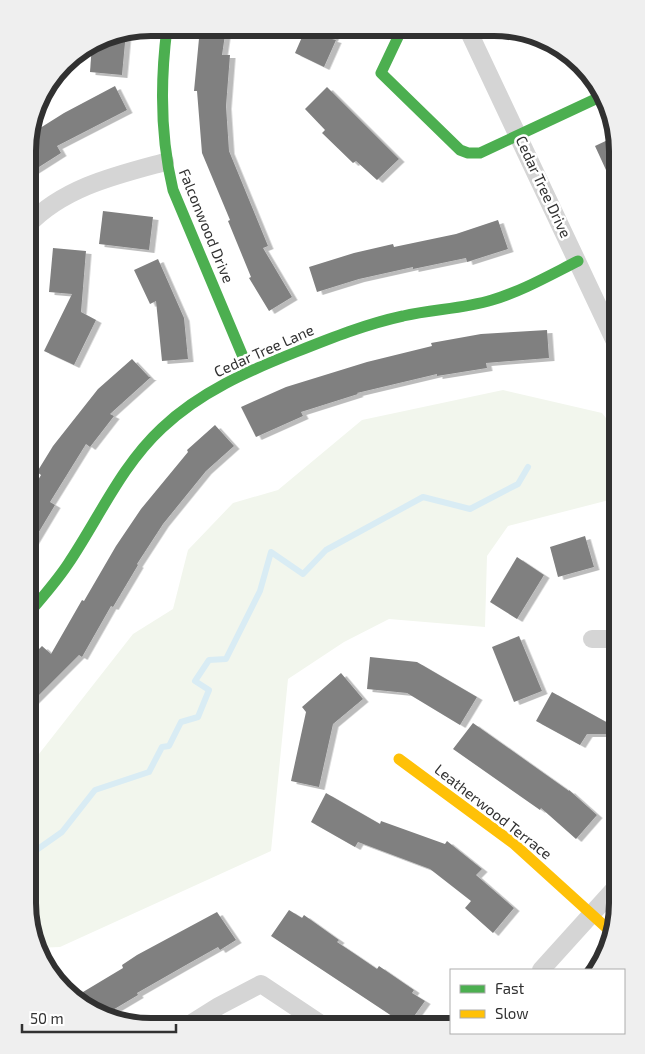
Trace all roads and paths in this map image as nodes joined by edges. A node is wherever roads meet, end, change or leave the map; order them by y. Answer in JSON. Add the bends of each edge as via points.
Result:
{"nodes":[{"id":1,"x":166,"y":36,"type":"edge"},
{"id":2,"x":399,"y":36,"type":"edge"},
{"id":3,"x":471,"y":36,"type":"edge"},
{"id":4,"x":596,"y":99,"type":"edge"},
{"id":5,"x":518,"y":134,"type":"junction"},
{"id":6,"x":165,"y":162,"type":"junction"},
{"id":7,"x":36,"y":219,"type":"edge"},
{"id":8,"x":578,"y":261,"type":"junction"},
{"id":9,"x":609,"y":329,"type":"edge"},
{"id":10,"x":249,"y":371,"type":"junction"},
{"id":11,"x":36,"y":604,"type":"edge"},
{"id":12,"x":592,"y":639,"type":"dead end"},
{"id":13,"x":609,"y":639,"type":"edge"},
{"id":14,"x":399,"y":759,"type":"dead end"},
{"id":15,"x":609,"y":895,"type":"edge"},
{"id":16,"x":592,"y":915,"type":"junction"},
{"id":17,"x":606,"y":928,"type":"edge"},
{"id":18,"x":542,"y":969,"type":"edge"},
{"id":19,"x":200,"y":1018,"type":"edge"},
{"id":20,"x":312,"y":1018,"type":"edge"}],
"edges":[{"from":1,"to":6,"type":"street","name":"Falconwood Drive","via":[[161,75]]},
{"from":2,"to":5,"type":"street","via":[[381,73],[460,150],[480,152]]},
{"from":3,"to":5,"type":"street","name":"Cedar Tree Drive"},
{"from":4,"to":5,"type":"street"},
{"from":5,"to":8,"type":"street","name":"Cedar Tree Drive"},
{"from":6,"to":7,"type":"street","via":[[82,188]]},
{"from":6,"to":10,"type":"street","name":"Falconwood Drive","via":[[173,190]]},
{"from":8,"to":9,"type":"street","name":"Cedar Tree Drive"},
{"from":8,"to":10,"type":"street","name":"Cedar Tree Lane","via":[[499,297],[374,322]]},
{"from":10,"to":11,"type":"street","name":"Cedar Tree Lane","via":[[199,398],[162,427],[137,454],[117,480],[67,564]]},
{"from":12,"to":13,"type":"street"},
{"from":14,"to":16,"type":"street","name":"Leatherwood Terrace","via":[[513,843]]},
{"from":15,"to":16,"type":"street"},
{"from":16,"to":17,"type":"street","name":"Leatherwood Terrace"},
{"from":16,"to":18,"type":"street"},
{"from":19,"to":20,"type":"street","via":[[261,984]]}]}
